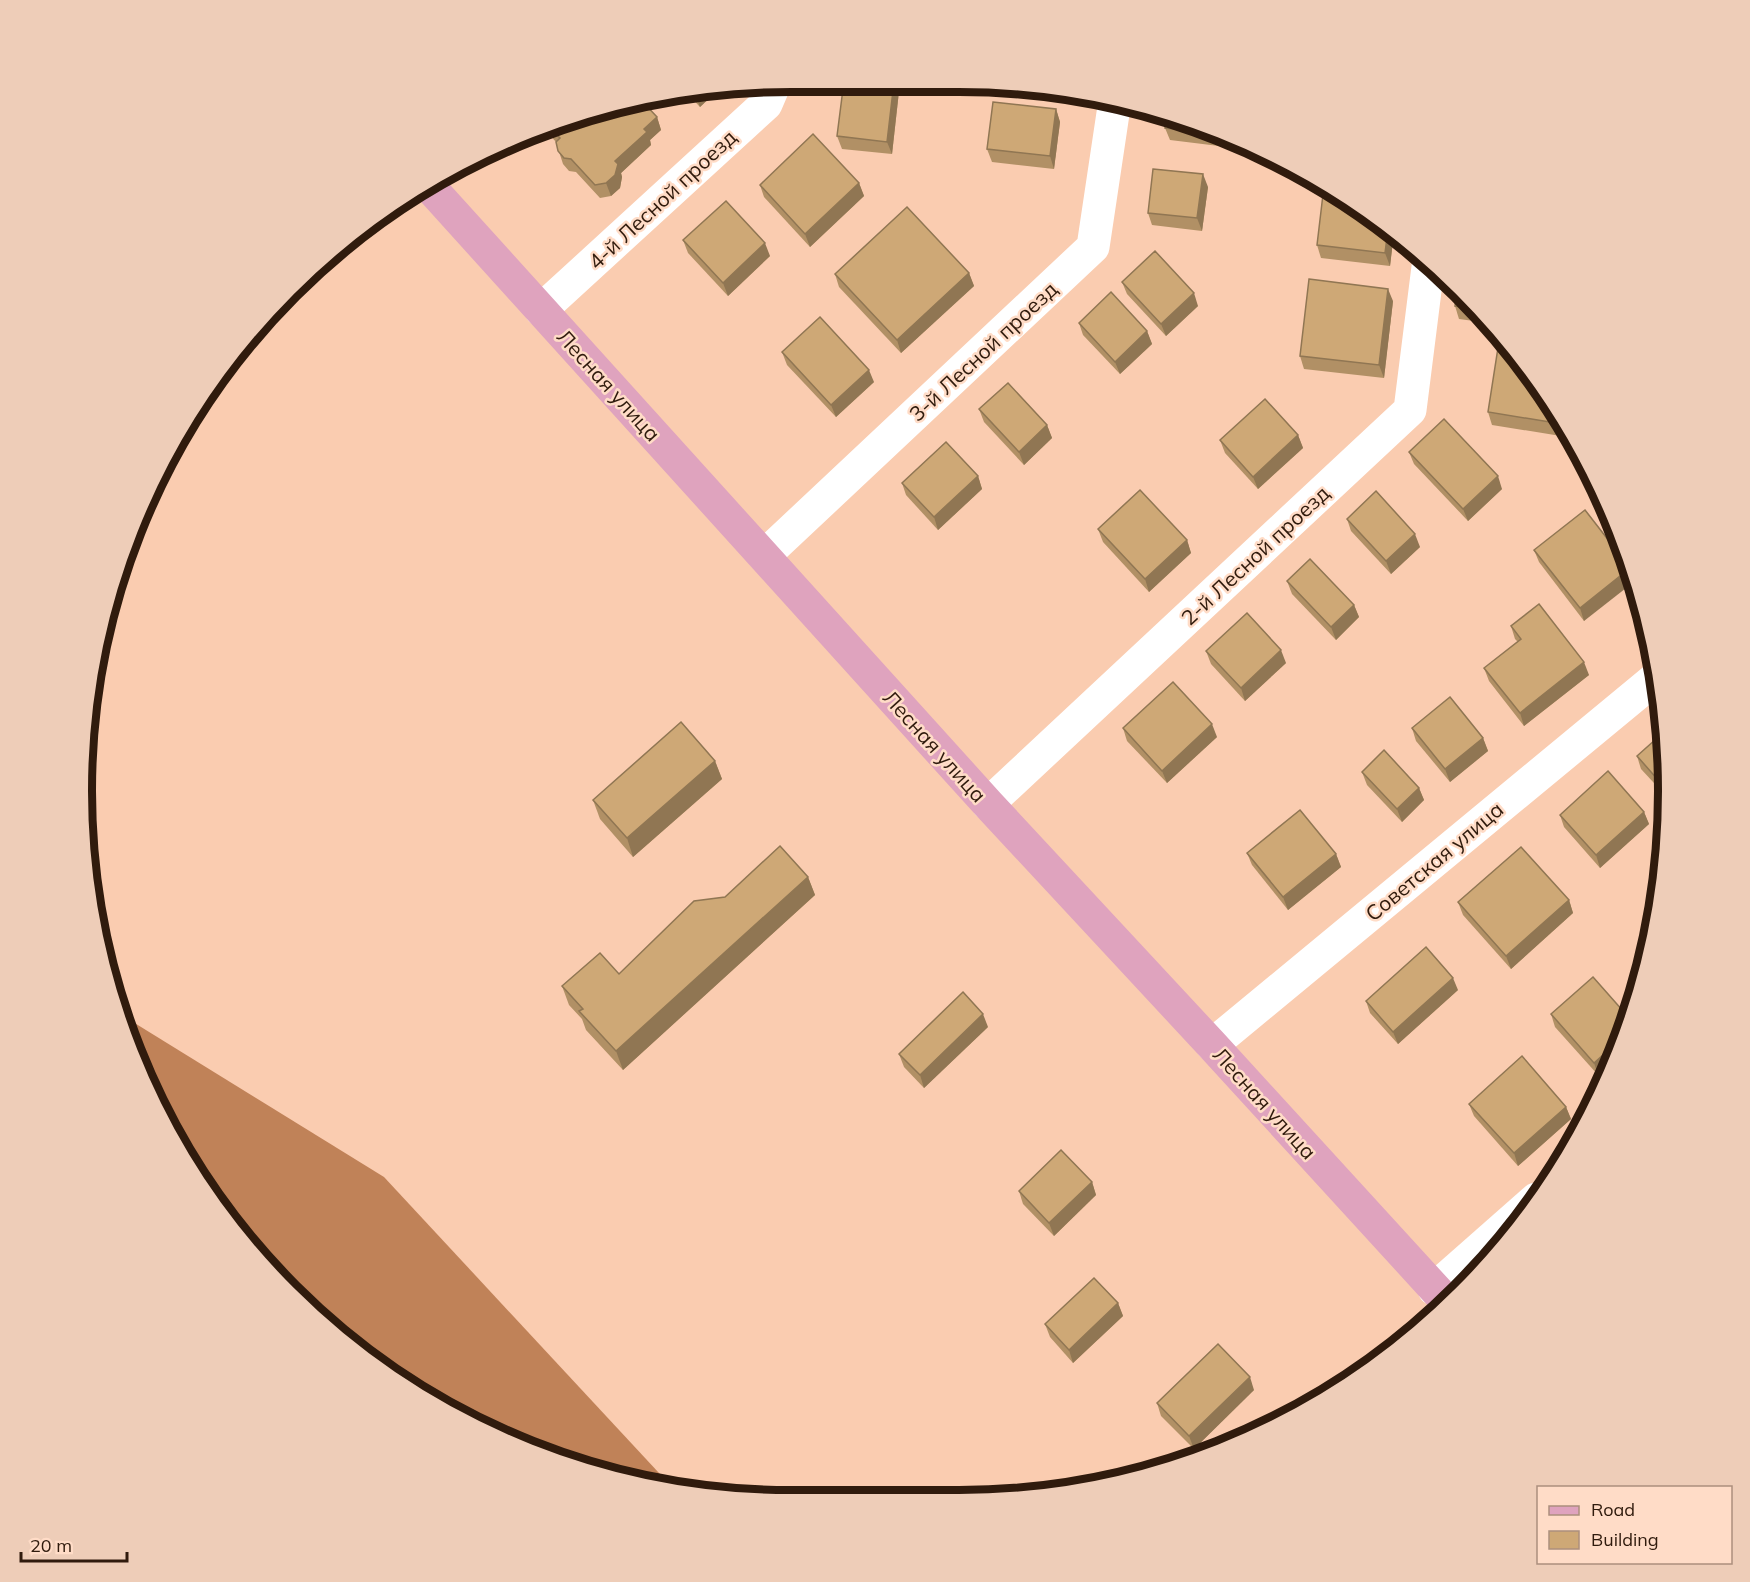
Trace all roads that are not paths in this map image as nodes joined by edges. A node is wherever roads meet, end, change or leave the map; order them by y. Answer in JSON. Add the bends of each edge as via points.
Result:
{"nodes":[{"id":1,"x":771,"y":92,"type":"edge"},
{"id":2,"x":1114,"y":109,"type":"edge"},
{"id":3,"x":433,"y":190,"type":"edge"},
{"id":4,"x":1427,"y":272,"type":"edge"},
{"id":5,"x":541,"y":310,"type":"junction"},
{"id":6,"x":764,"y":556,"type":"junction"},
{"id":7,"x":1650,"y":683,"type":"edge"},
{"id":8,"x":988,"y":804,"type":"junction"},
{"id":9,"x":1212,"y":1045,"type":"junction"},
{"id":10,"x":1492,"y":1243,"type":"edge"},
{"id":11,"x":1440,"y":1296,"type":"edge"}],
"edges":[{"from":1,"to":5,"type":"street","name":"4-й Лесной проезд","via":[[766,104]]},
{"from":2,"to":6,"type":"street","name":"3-й Лесной проезд","via":[[1093,247]]},
{"from":3,"to":5,"type":"main road","name":"Лесная улица"},
{"from":4,"to":8,"type":"street","name":"2-й Лесной проезд","via":[[1410,410]]},
{"from":5,"to":6,"type":"main road","name":"Лесная улица"},
{"from":6,"to":8,"type":"main road","name":"Лесная улица"},
{"from":7,"to":9,"type":"street","name":"Советская улица"},
{"from":8,"to":9,"type":"main road","name":"Лесная улица"},
{"from":9,"to":11,"type":"main road","name":"Лесная улица"},
{"from":10,"to":11,"type":"street"}]}
